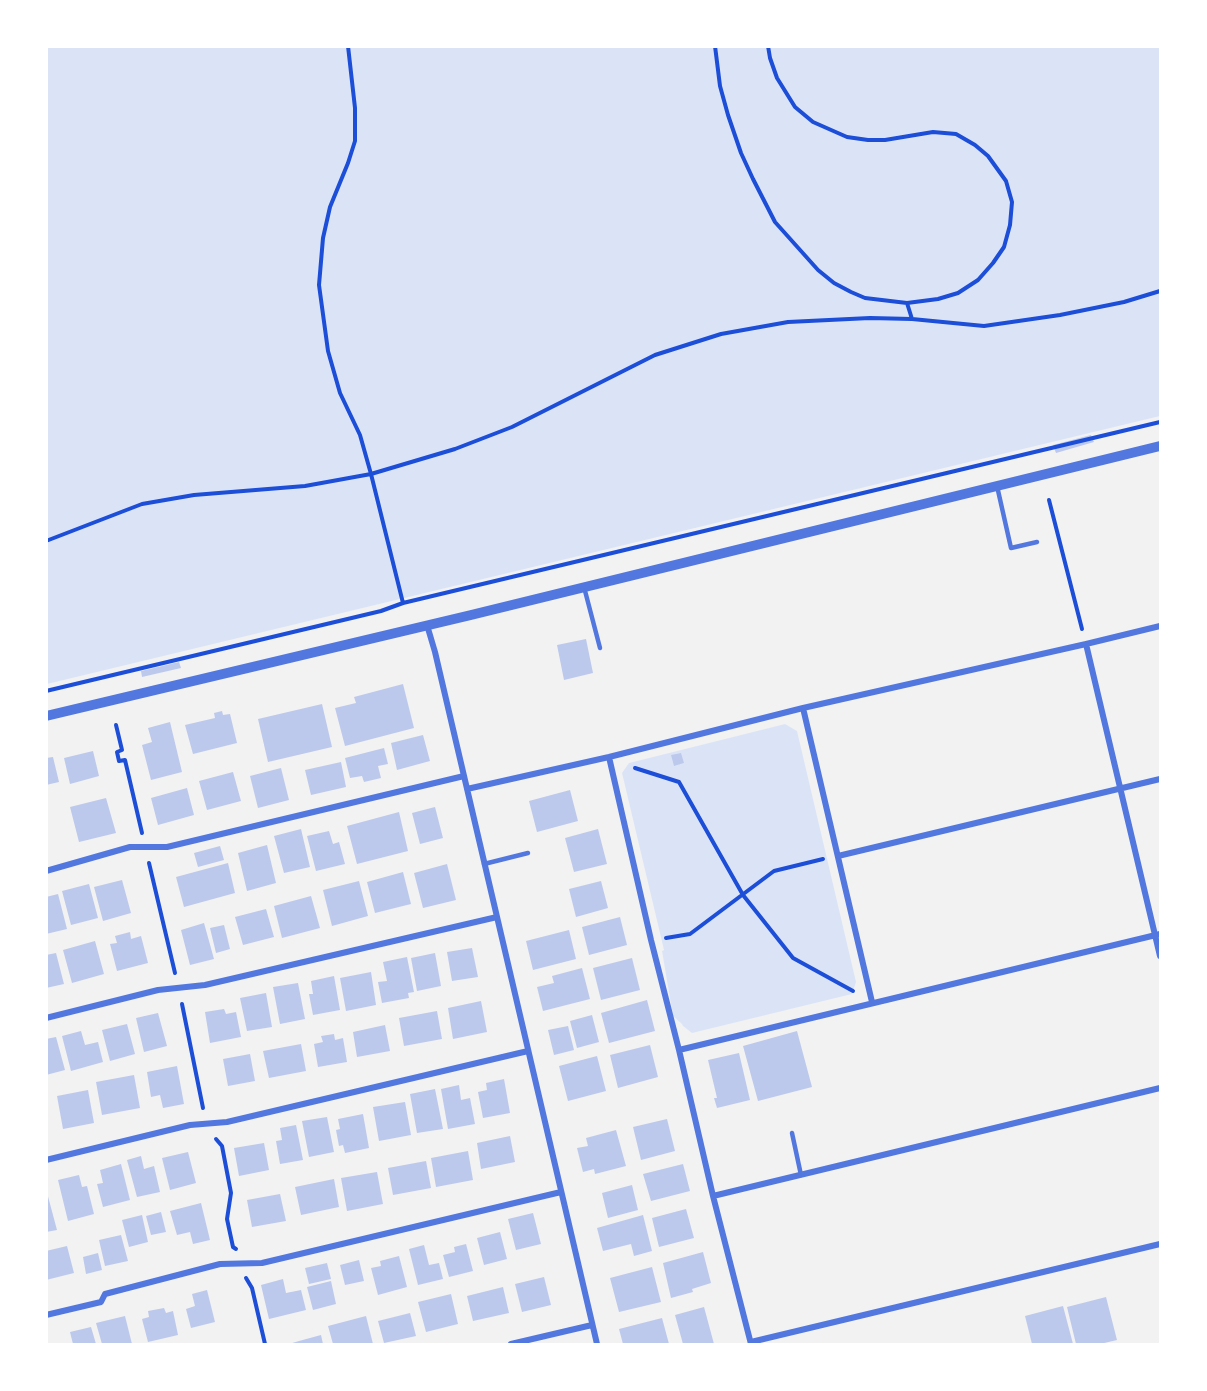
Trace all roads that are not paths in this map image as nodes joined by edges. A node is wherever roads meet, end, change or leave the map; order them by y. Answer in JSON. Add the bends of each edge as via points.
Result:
{"nodes":[{"id":1,"x":1161,"y":446,"type":"edge"},
{"id":2,"x":997,"y":486,"type":"junction"},
{"id":3,"x":1037,"y":542,"type":"dead end"},
{"id":4,"x":584,"y":587,"type":"junction"},
{"id":5,"x":427,"y":625,"type":"junction"},
{"id":6,"x":1161,"y":626,"type":"edge"},
{"id":7,"x":1086,"y":644,"type":"junction"},
{"id":8,"x":600,"y":648,"type":"dead end"},
{"id":9,"x":803,"y":708,"type":"junction"},
{"id":10,"x":46,"y":716,"type":"edge"},
{"id":11,"x":609,"y":757,"type":"junction"},
{"id":12,"x":464,"y":776,"type":"junction"},
{"id":13,"x":1161,"y":779,"type":"edge"},
{"id":14,"x":467,"y":789,"type":"junction"},
{"id":15,"x":1121,"y":789,"type":"junction"},
{"id":16,"x":528,"y":853,"type":"dead end"},
{"id":17,"x":838,"y":856,"type":"junction"},
{"id":18,"x":484,"y":864,"type":"junction"},
{"id":19,"x":46,"y":872,"type":"edge"},
{"id":20,"x":497,"y":917,"type":"junction"},
{"id":21,"x":1158,"y":934,"type":"edge"},
{"id":22,"x":1161,"y":956,"type":"edge"},
{"id":23,"x":873,"y":1002,"type":"junction"},
{"id":24,"x":46,"y":1018,"type":"edge"},
{"id":25,"x":680,"y":1050,"type":"junction"},
{"id":26,"x":528,"y":1051,"type":"junction"},
{"id":27,"x":1161,"y":1088,"type":"edge"},
{"id":28,"x":792,"y":1133,"type":"dead end"},
{"id":29,"x":46,"y":1160,"type":"edge"},
{"id":30,"x":801,"y":1175,"type":"junction"},
{"id":31,"x":561,"y":1192,"type":"junction"},
{"id":32,"x":714,"y":1196,"type":"junction"},
{"id":33,"x":1161,"y":1244,"type":"edge"},
{"id":34,"x":46,"y":1316,"type":"edge"},
{"id":35,"x":592,"y":1325,"type":"junction"},
{"id":36,"x":751,"y":1343,"type":"edge"},
{"id":37,"x":511,"y":1344,"type":"edge"},
{"id":38,"x":597,"y":1344,"type":"edge"}],
"edges":[{"from":1,"to":2,"type":"street"},
{"from":2,"to":3,"type":"lane","via":[[1011,548]]},
{"from":2,"to":4,"type":"street"},
{"from":4,"to":5,"type":"street"},
{"from":4,"to":8,"type":"lane"},
{"from":5,"to":10,"type":"street"},
{"from":5,"to":12,"type":"street"},
{"from":6,"to":7,"type":"street"},
{"from":7,"to":9,"type":"street"},
{"from":7,"to":15,"type":"street"},
{"from":9,"to":11,"type":"street"},
{"from":9,"to":17,"type":"street"},
{"from":11,"to":14,"type":"street"},
{"from":11,"to":25,"type":"street"},
{"from":12,"to":14,"type":"street"},
{"from":12,"to":19,"type":"street","via":[[167,847],[130,847]]},
{"from":13,"to":15,"type":"street"},
{"from":14,"to":18,"type":"street"},
{"from":15,"to":17,"type":"street"},
{"from":15,"to":21,"type":"street"},
{"from":16,"to":18,"type":"lane"},
{"from":17,"to":23,"type":"street"},
{"from":18,"to":20,"type":"street"},
{"from":20,"to":24,"type":"street"},
{"from":20,"to":26,"type":"street"},
{"from":21,"to":22,"type":"street"},
{"from":21,"to":23,"type":"street"},
{"from":23,"to":25,"type":"street"},
{"from":25,"to":32,"type":"street"},
{"from":26,"to":29,"type":"street"},
{"from":26,"to":31,"type":"street"},
{"from":27,"to":30,"type":"street"},
{"from":28,"to":30,"type":"lane"},
{"from":30,"to":32,"type":"street"},
{"from":31,"to":34,"type":"street","via":[[262,1263],[220,1264],[105,1294],[101,1302]]},
{"from":31,"to":35,"type":"street"},
{"from":32,"to":36,"type":"street"},
{"from":33,"to":36,"type":"street"},
{"from":35,"to":37,"type":"street"},
{"from":35,"to":38,"type":"street"}]}
